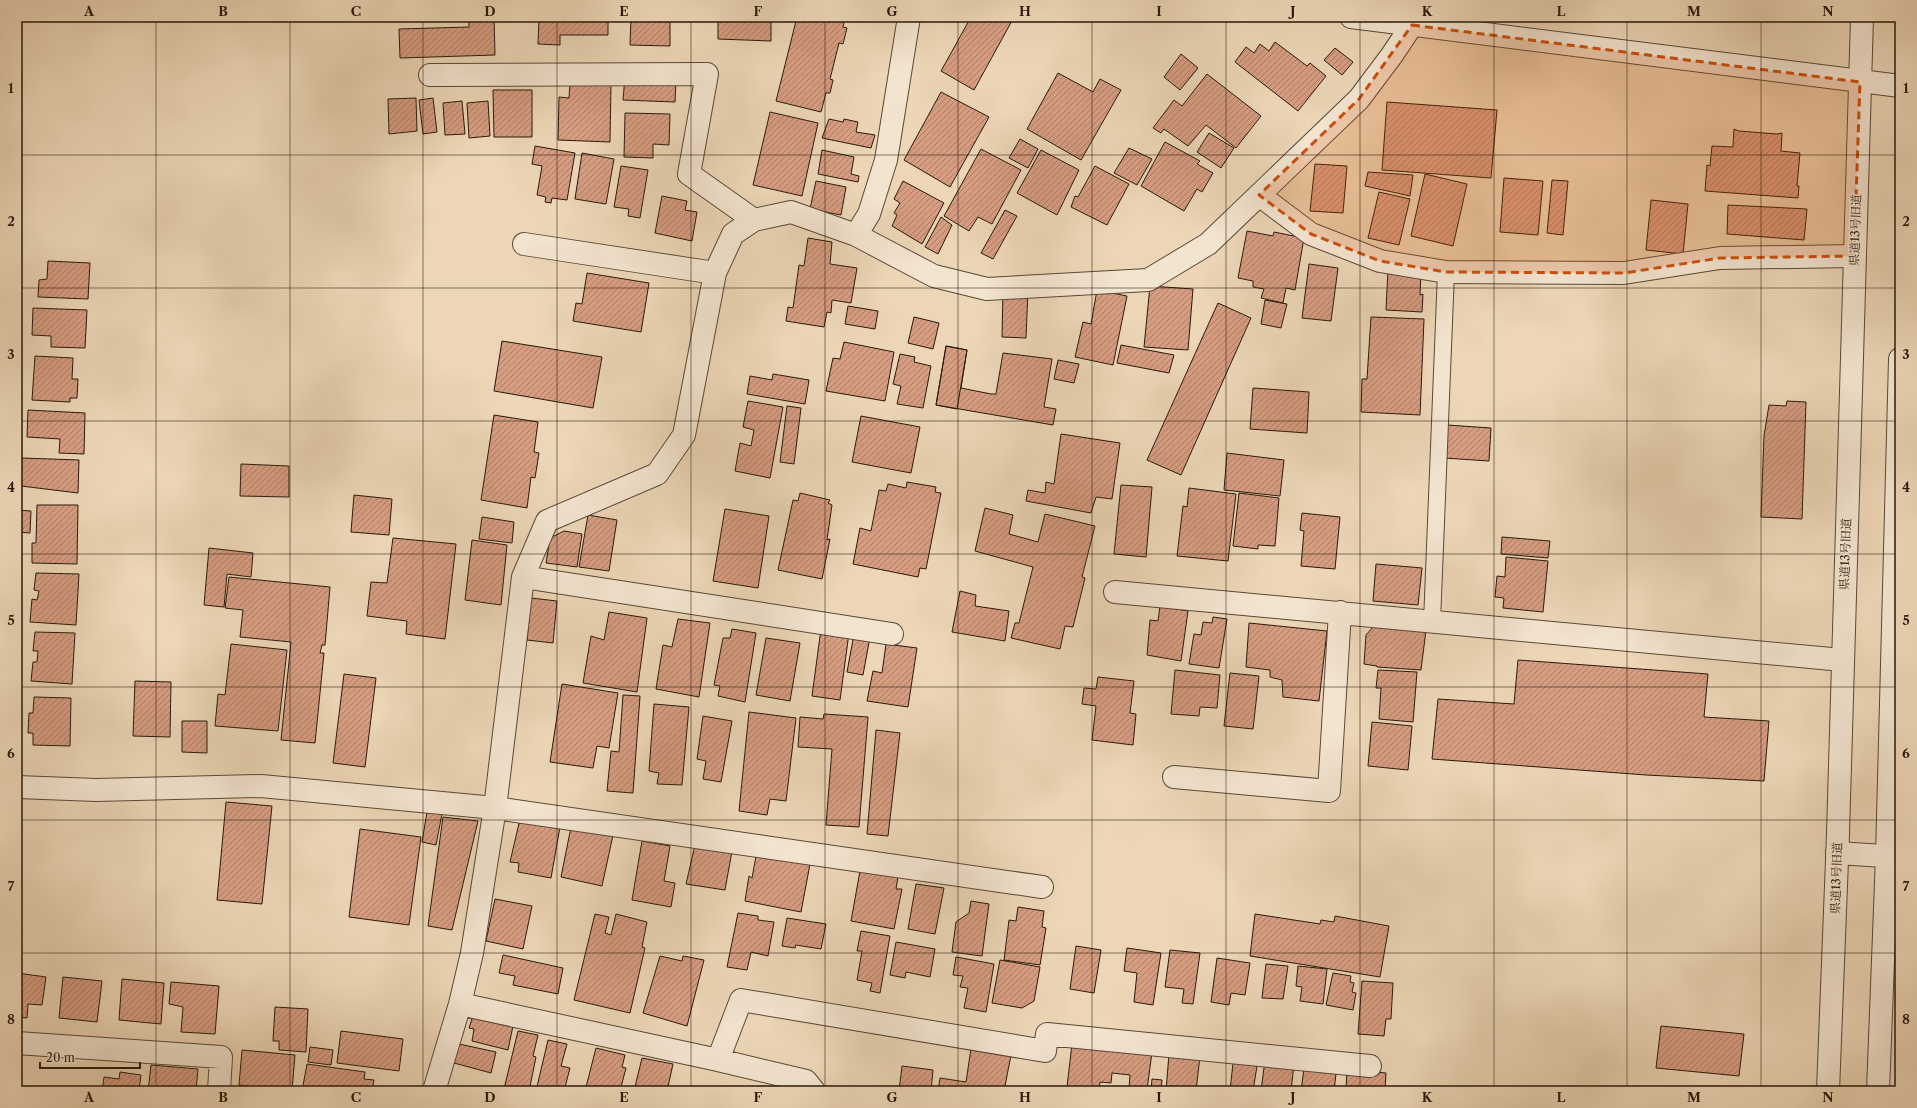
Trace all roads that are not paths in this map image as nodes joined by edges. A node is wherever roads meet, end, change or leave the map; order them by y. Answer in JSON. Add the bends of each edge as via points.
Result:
{"nodes":[{"id":1,"x":909,"y":17,"type":"edge"},
{"id":2,"x":1351,"y":17,"type":"edge"},
{"id":3,"x":1862,"y":17,"type":"edge"},
{"id":4,"x":1417,"y":21,"type":"edge"},
{"id":5,"x":430,"y":75,"type":"dead end"},
{"id":6,"x":1860,"y":82,"type":"junction"},
{"id":7,"x":1900,"y":86,"type":"edge"},
{"id":8,"x":1259,"y":195,"type":"junction"},
{"id":9,"x":754,"y":220,"type":"junction"},
{"id":10,"x":856,"y":235,"type":"junction"},
{"id":11,"x":524,"y":244,"type":"dead end"},
{"id":12,"x":1854,"y":256,"type":"junction"},
{"id":13,"x":1446,"y":272,"type":"junction"},
{"id":14,"x":715,"y":273,"type":"junction"},
{"id":15,"x":1900,"y":359,"type":"edge"},
{"id":16,"x":523,"y":577,"type":"junction"},
{"id":17,"x":1116,"y":592,"type":"dead end"},
{"id":18,"x":1340,"y":612,"type":"junction"},
{"id":19,"x":1432,"y":622,"type":"junction"},
{"id":20,"x":892,"y":634,"type":"dead end"},
{"id":21,"x":1842,"y":660,"type":"junction"},
{"id":22,"x":1174,"y":777,"type":"dead end"},
{"id":23,"x":17,"y":787,"type":"edge"},
{"id":24,"x":495,"y":808,"type":"junction"},
{"id":25,"x":1838,"y":853,"type":"junction"},
{"id":26,"x":1894,"y":856,"type":"edge"},
{"id":27,"x":1042,"y":887,"type":"dead end"},
{"id":28,"x":460,"y":1004,"type":"junction"},
{"id":29,"x":17,"y":1043,"type":"edge"},
{"id":30,"x":718,"y":1060,"type":"junction"},
{"id":31,"x":1370,"y":1066,"type":"dead end"},
{"id":32,"x":219,"y":1091,"type":"edge"},
{"id":33,"x":434,"y":1091,"type":"edge"},
{"id":34,"x":814,"y":1091,"type":"edge"},
{"id":35,"x":1828,"y":1091,"type":"edge"},
{"id":36,"x":1878,"y":1091,"type":"edge"}],
"edges":[{"from":1,"to":10,"type":"street","via":[[886,160],[869,214]]},
{"from":2,"to":4,"type":"street"},
{"from":3,"to":6,"type":"street","name":"県道13号旧道"},
{"from":4,"to":6,"type":"street"},
{"from":4,"to":8,"type":"street","via":[[1359,98]]},
{"from":5,"to":9,"type":"street","via":[[708,74],[689,174]]},
{"from":6,"to":7,"type":"street"},
{"from":6,"to":12,"type":"street","name":"県道13号旧道"},
{"from":8,"to":10,"type":"street","via":[[1208,244],[1148,280],[987,289],[934,276]]},
{"from":8,"to":13,"type":"street","via":[[1311,234],[1380,260]]},
{"from":9,"to":10,"type":"street","via":[[791,212]]},
{"from":9,"to":14,"type":"street","via":[[733,234]]},
{"from":11,"to":14,"type":"street"},
{"from":12,"to":13,"type":"street","via":[[1720,258],[1624,273]]},
{"from":12,"to":21,"type":"street","name":"県道13号旧道"},
{"from":13,"to":19,"type":"lane"},
{"from":14,"to":16,"type":"street","via":[[684,435],[657,474],[546,521]]},
{"from":15,"to":26,"type":"street"},
{"from":16,"to":20,"type":"street"},
{"from":16,"to":24,"type":"street"},
{"from":17,"to":18,"type":"street"},
{"from":18,"to":19,"type":"street"},
{"from":18,"to":22,"type":"street","via":[[1329,791]]},
{"from":19,"to":21,"type":"street"},
{"from":21,"to":25,"type":"street","name":"県道13号旧道"},
{"from":23,"to":24,"type":"street","via":[[96,790],[261,786]]},
{"from":24,"to":27,"type":"street"},
{"from":24,"to":28,"type":"street","via":[[472,953]]},
{"from":25,"to":26,"type":"street"},
{"from":25,"to":35,"type":"street","name":"県道13号旧道"},
{"from":26,"to":36,"type":"street"},
{"from":28,"to":30,"type":"street"},
{"from":28,"to":33,"type":"street"},
{"from":29,"to":32,"type":"street","via":[[221,1057]]},
{"from":30,"to":31,"type":"street","via":[[741,1000],[1045,1051],[1047,1034]]},
{"from":30,"to":34,"type":"street","via":[[806,1081]]}]}
